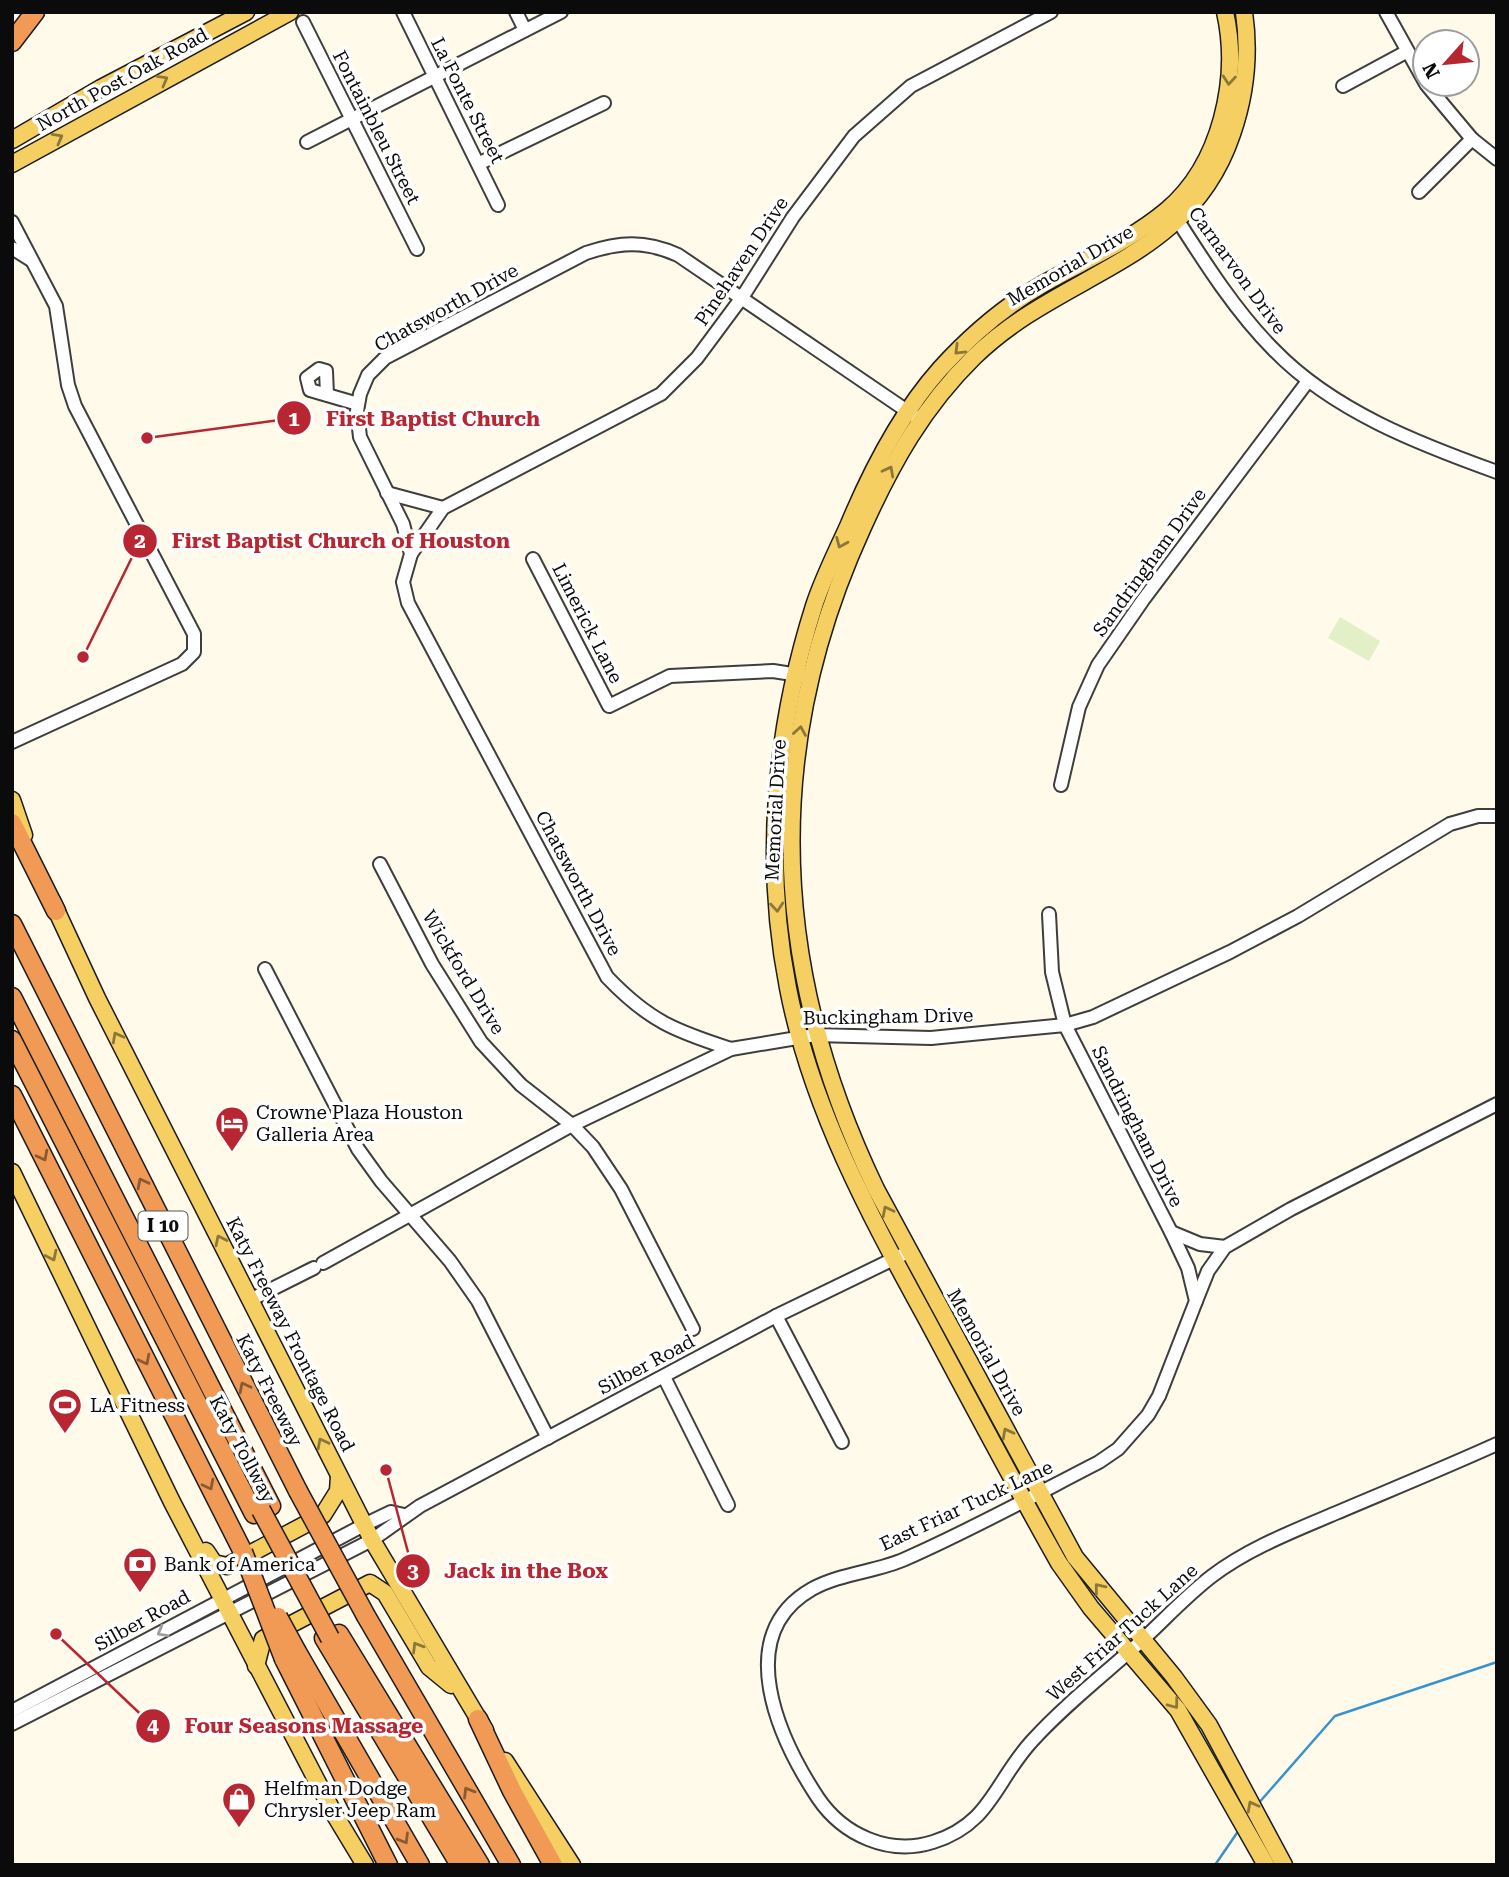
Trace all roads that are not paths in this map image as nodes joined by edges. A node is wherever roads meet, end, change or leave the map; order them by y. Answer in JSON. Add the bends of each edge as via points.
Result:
{"nodes":[{"id":1,"x":35,"y":12,"type":"edge"},
{"id":2,"x":246,"y":12,"type":"edge"},
{"id":3,"x":290,"y":12,"type":"edge"},
{"id":4,"x":403,"y":12,"type":"edge"},
{"id":5,"x":516,"y":12,"type":"edge"},
{"id":6,"x":561,"y":12,"type":"edge"},
{"id":7,"x":1051,"y":12,"type":"edge"},
{"id":8,"x":1225,"y":12,"type":"edge"},
{"id":9,"x":1244,"y":12,"type":"edge"},
{"id":10,"x":1385,"y":12,"type":"edge"},
{"id":11,"x":303,"y":22,"type":"dead end"},
{"id":12,"x":525,"y":30,"type":"junction"},
{"id":13,"x":12,"y":42,"type":"edge"},
{"id":14,"x":1406,"y":52,"type":"junction"},
{"id":15,"x":1411,"y":60,"type":"edge"},
{"id":16,"x":436,"y":77,"type":"junction"},
{"id":17,"x":1343,"y":86,"type":"dead end"},
{"id":18,"x":1438,"y":98,"type":"edge"},
{"id":19,"x":604,"y":103,"type":"dead end"},
{"id":20,"x":351,"y":119,"type":"junction"},
{"id":21,"x":1472,"y":139,"type":"junction"},
{"id":22,"x":12,"y":140,"type":"edge"},
{"id":23,"x":307,"y":142,"type":"dead end"},
{"id":24,"x":1497,"y":159,"type":"edge"},
{"id":25,"x":480,"y":163,"type":"junction"},
{"id":26,"x":12,"y":164,"type":"edge"},
{"id":27,"x":1419,"y":192,"type":"dead end"},
{"id":28,"x":498,"y":205,"type":"dead end"},
{"id":29,"x":1174,"y":214,"type":"junction"},
{"id":30,"x":12,"y":222,"type":"edge"},
{"id":31,"x":12,"y":248,"type":"edge"},
{"id":32,"x":417,"y":248,"type":"dead end"},
{"id":33,"x":36,"y":265,"type":"junction"},
{"id":34,"x":743,"y":296,"type":"junction"},
{"id":35,"x":1308,"y":381,"type":"junction"},
{"id":36,"x":327,"y":395,"type":"dead end"},
{"id":37,"x":358,"y":404,"type":"junction"},
{"id":38,"x":913,"y":416,"type":"junction"},
{"id":39,"x":1497,"y":472,"type":"edge"},
{"id":40,"x":387,"y":493,"type":"junction"},
{"id":41,"x":443,"y":508,"type":"junction"},
{"id":42,"x":411,"y":554,"type":"junction"},
{"id":43,"x":533,"y":559,"type":"dead end"},
{"id":44,"x":803,"y":676,"type":"junction"},
{"id":45,"x":12,"y":743,"type":"edge"},
{"id":46,"x":1061,"y":785,"type":"dead end"},
{"id":47,"x":12,"y":800,"type":"edge"},
{"id":48,"x":1497,"y":816,"type":"edge"},
{"id":49,"x":12,"y":823,"type":"edge"},
{"id":50,"x":380,"y":864,"type":"dead end"},
{"id":51,"x":56,"y":911,"type":"junction"},
{"id":52,"x":1049,"y":914,"type":"dead end"},
{"id":53,"x":12,"y":924,"type":"edge"},
{"id":54,"x":265,"y":969,"type":"dead end"},
{"id":55,"x":12,"y":997,"type":"edge"},
{"id":56,"x":12,"y":1016,"type":"edge"},
{"id":57,"x":1065,"y":1024,"type":"junction"},
{"id":58,"x":807,"y":1036,"type":"junction"},
{"id":59,"x":12,"y":1040,"type":"edge"},
{"id":60,"x":731,"y":1049,"type":"junction"},
{"id":61,"x":12,"y":1095,"type":"edge"},
{"id":62,"x":1497,"y":1104,"type":"edge"},
{"id":63,"x":572,"y":1125,"type":"junction"},
{"id":64,"x":12,"y":1172,"type":"edge"},
{"id":65,"x":413,"y":1214,"type":"junction"},
{"id":66,"x":1171,"y":1232,"type":"junction"},
{"id":67,"x":1225,"y":1247,"type":"junction"},
{"id":68,"x":901,"y":1255,"type":"junction"},
{"id":69,"x":250,"y":1300,"type":"junction"},
{"id":70,"x":1196,"y":1301,"type":"junction"},
{"id":71,"x":776,"y":1316,"type":"junction"},
{"id":72,"x":693,"y":1329,"type":"dead end"},
{"id":73,"x":664,"y":1377,"type":"junction"},
{"id":74,"x":988,"y":1398,"type":"junction"},
{"id":75,"x":973,"y":1405,"type":"junction"},
{"id":76,"x":135,"y":1427,"type":"junction"},
{"id":77,"x":548,"y":1438,"type":"junction"},
{"id":78,"x":842,"y":1442,"type":"dead end"},
{"id":79,"x":1497,"y":1444,"type":"edge"},
{"id":80,"x":339,"y":1476,"type":"junction"},
{"id":81,"x":1039,"y":1493,"type":"junction"},
{"id":82,"x":1024,"y":1501,"type":"junction"},
{"id":83,"x":728,"y":1505,"type":"dead end"},
{"id":84,"x":262,"y":1510,"type":"junction"},
{"id":85,"x":368,"y":1533,"type":"junction"},
{"id":86,"x":225,"y":1606,"type":"junction"},
{"id":87,"x":331,"y":1637,"type":"junction"},
{"id":88,"x":1136,"y":1646,"type":"junction"},
{"id":89,"x":290,"y":1655,"type":"junction"},
{"id":90,"x":256,"y":1666,"type":"junction"},
{"id":91,"x":464,"y":1696,"type":"junction"},
{"id":92,"x":35,"y":1706,"type":"junction"},
{"id":93,"x":12,"y":1711,"type":"edge"},
{"id":94,"x":478,"y":1719,"type":"junction"},
{"id":95,"x":12,"y":1724,"type":"edge"},
{"id":96,"x":848,"y":1828,"type":"joint"},
{"id":97,"x":1267,"y":1855,"type":"edge"},
{"id":98,"x":365,"y":1865,"type":"edge"},
{"id":99,"x":388,"y":1865,"type":"edge"},
{"id":100,"x":420,"y":1865,"type":"edge"},
{"id":101,"x":460,"y":1865,"type":"edge"},
{"id":102,"x":480,"y":1865,"type":"edge"},
{"id":103,"x":512,"y":1865,"type":"edge"},
{"id":104,"x":554,"y":1865,"type":"edge"},
{"id":105,"x":572,"y":1865,"type":"edge"},
{"id":106,"x":1284,"y":1865,"type":"edge"}],
"edges":[{"from":1,"to":13,"type":"highway"},
{"from":2,"to":22,"type":"main road","name":"North Post Oak Road"},
{"from":26,"to":3,"type":"main road","name":"North Post Oak Road","one_way":true},
{"from":4,"to":16,"type":"street","name":"La Fonte Street"},
{"from":5,"to":12,"type":"street"},
{"from":6,"to":12,"type":"street"},
{"from":7,"to":34,"type":"street","name":"Pinehaven Drive","via":[[921,81],[881,110],[854,136],[793,217]]},
{"from":8,"to":29,"type":"main road","name":"Memorial Drive","one_way":true,"via":[[1230,73],[1220,124]]},
{"from":9,"to":29,"type":"main road","name":"Memorial Drive","via":[[1247,59],[1238,116],[1226,151],[1207,188]]},
{"from":10,"to":14,"type":"street"},
{"from":11,"to":20,"type":"street","name":"Fontainbleu Street"},
{"from":12,"to":16,"type":"street"},
{"from":14,"to":15,"type":"street"},
{"from":14,"to":17,"type":"street"},
{"from":16,"to":20,"type":"street"},
{"from":16,"to":25,"type":"street","name":"La Fonte Street"},
{"from":18,"to":21,"type":"street"},
{"from":19,"to":25,"type":"street"},
{"from":20,"to":23,"type":"street"},
{"from":20,"to":32,"type":"street","name":"Fontainbleu Street"},
{"from":21,"to":24,"type":"street"},
{"from":21,"to":27,"type":"street"},
{"from":25,"to":28,"type":"street","name":"La Fonte Street"},
{"from":29,"to":35,"type":"street","name":"Carnarvon Drive","via":[[1233,301],[1273,350]]},
{"from":29,"to":38,"type":"main road","name":"Memorial Drive","via":[[1040,286],[1000,324],[939,370]]},
{"from":30,"to":33,"type":"street"},
{"from":31,"to":33,"type":"street"},
{"from":33,"to":45,"type":"street","via":[[56,306],[75,406],[194,634],[194,652],[182,664]]},
{"from":34,"to":37,"type":"street","name":"Chatsworth Drive","via":[[658,245],[615,243],[586,253],[385,358],[368,375]]},
{"from":34,"to":38,"type":"street","name":"Chatsworth Drive"},
{"from":34,"to":41,"type":"street","name":"Pinehaven Drive","via":[[697,358],[661,394]]},
{"from":35,"to":39,"type":"street","name":"Carnarvon Drive","via":[[1396,431]]},
{"from":35,"to":46,"type":"street","name":"Sandringham Drive","via":[[1098,665],[1079,707]]},
{"from":36,"to":37,"type":"street"},
{"from":37,"to":40,"type":"street","name":"Chatsworth Drive","via":[[360,437]]},
{"from":38,"to":44,"type":"main road","name":"Memorial Drive","via":[[844,568]]},
{"from":40,"to":41,"type":"street"},
{"from":40,"to":42,"type":"street","name":"Chatsworth Drive","via":[[403,524]]},
{"from":41,"to":42,"type":"street","name":"Pinehaven Drive"},
{"from":42,"to":60,"type":"street","name":"Chatsworth Drive","via":[[403,582],[408,603],[607,977],[636,1008],[681,1033]]},
{"from":43,"to":44,"type":"street","name":"Limerick Lane","via":[[609,706],[670,676],[773,671]]},
{"from":44,"to":58,"type":"main road","name":"Memorial Drive","via":[[799,740],[782,852]]},
{"from":47,"to":51,"type":"main road","name":"Katy Freeway Frontage Road"},
{"from":48,"to":57,"type":"street","name":"Buckingham Drive","via":[[1450,824],[1230,953],[1093,1017]]},
{"from":49,"to":51,"type":"highway"},
{"from":50,"to":63,"type":"street","name":"Wickford Drive","via":[[432,964],[481,1042],[521,1085]]},
{"from":69,"to":51,"type":"main road","name":"Katy Freeway Frontage Road","one_way":true},
{"from":52,"to":57,"type":"street","name":"Sandringham Drive","via":[[1052,972]]},
{"from":103,"to":53,"type":"highway","name":"Katy Freeway","number":"I 10","one_way":true,"bridge":true,"via":[[298,1491]]},
{"from":54,"to":65,"type":"street","via":[[358,1149]]},
{"from":55,"to":84,"type":"highway"},
{"from":56,"to":84,"type":"highway"},
{"from":57,"to":58,"type":"street","name":"Buckingham Drive","via":[[931,1038]]},
{"from":57,"to":66,"type":"street","name":"Sandringham Drive"},
{"from":58,"to":60,"type":"street","name":"Buckingham Drive"},
{"from":58,"to":68,"type":"main road","name":"Memorial Drive"},
{"from":59,"to":84,"type":"highway","name":"Katy Tollway","via":[[201,1415]]},
{"from":60,"to":63,"type":"street","name":"Buckingham Drive"},
{"from":61,"to":89,"type":"highway","one_way":true,"bridge":true,"via":[[243,1552]]},
{"from":62,"to":67,"type":"street","name":"East Friar Tuck Lane"},
{"from":63,"to":65,"type":"street","name":"Buckingham Drive"},
{"from":63,"to":72,"type":"street","name":"Wickford Drive","via":[[621,1189]]},
{"from":64,"to":76,"type":"main road","one_way":true},
{"from":65,"to":69,"type":"street","name":"Buckingham Drive"},
{"from":65,"to":77,"type":"street","via":[[478,1301]]},
{"from":66,"to":67,"type":"street","name":"Sandringham Drive","via":[[1200,1244]]},
{"from":66,"to":70,"type":"street","name":"Sandringham Drive","via":[[1188,1268]]},
{"from":67,"to":70,"type":"street","name":"East Friar Tuck Lane","via":[[1208,1271]]},
{"from":68,"to":71,"type":"street","name":"Silber Road"},
{"from":68,"to":74,"type":"main road","name":"Memorial Drive"},
{"from":68,"to":75,"type":"main road","name":"Memorial Drive"},
{"from":80,"to":69,"type":"main road","name":"Katy Freeway Frontage Road","one_way":true},
{"from":70,"to":81,"type":"street","name":"East Friar Tuck Lane","via":[[1168,1379],[1148,1415],[1118,1449]]},
{"from":71,"to":73,"type":"street","name":"Silber Road"},
{"from":71,"to":78,"type":"street"},
{"from":73,"to":77,"type":"street","name":"Silber Road"},
{"from":73,"to":83,"type":"street"},
{"from":74,"to":75,"type":"main road"},
{"from":81,"to":74,"type":"main road","name":"Memorial Drive","one_way":true},
{"from":75,"to":82,"type":"main road","name":"Memorial Drive"},
{"from":76,"to":80,"type":"main road","via":[[210,1559],[223,1567],[323,1515],[338,1491]]},
{"from":76,"to":86,"type":"main road"},
{"from":77,"to":85,"type":"street","name":"Silber Road","via":[[404,1515],[391,1512]]},
{"from":79,"to":88,"type":"street","name":"West Friar Tuck Lane","via":[[1238,1558],[1183,1599]]},
{"from":80,"to":85,"type":"main road","name":"Katy Freeway Frontage Road"},
{"from":81,"to":82,"type":"street","name":"East Friar Tuck Lane"},
{"from":88,"to":81,"type":"main road","name":"Memorial Drive","one_way":true,"via":[[1075,1557]]},
{"from":82,"to":88,"type":"main road","name":"Memorial Drive","via":[[1076,1589]]},
{"from":82,"to":96,"type":"street","name":"East Friar Tuck Lane","via":[[902,1560],[814,1588],[800,1597],[774,1631],[766,1675],[770,1697],[817,1798]]},
{"from":84,"to":87,"type":"highway"},
{"from":85,"to":86,"type":"street","name":"Silber Road"},
{"from":85,"to":91,"type":"main road","name":"Katy Freeway Frontage Road"},
{"from":86,"to":90,"type":"main road"},
{"from":86,"to":92,"type":"street","name":"Silber Road"},
{"from":87,"to":101,"type":"highway"},
{"from":87,"to":102,"type":"highway"},
{"from":88,"to":96,"type":"street","name":"West Friar Tuck Lane","via":[[1031,1742],[982,1814],[968,1825],[946,1838],[913,1847],[884,1845]]},
{"from":88,"to":97,"type":"main road","name":"Memorial Drive","via":[[1224,1769]]},
{"from":89,"to":99,"type":"highway"},
{"from":89,"to":100,"type":"highway","one_way":true},
{"from":91,"to":90,"type":"main road","one_way":true,"via":[[429,1667],[385,1593],[370,1583],[263,1639]]},
{"from":90,"to":98,"type":"main road"},
{"from":91,"to":94,"type":"main road","name":"Katy Freeway Frontage Road"},
{"from":92,"to":93,"type":"street","name":"Silber Road"},
{"from":92,"to":95,"type":"street","name":"Silber Road"},
{"from":94,"to":104,"type":"highway"},
{"from":94,"to":105,"type":"main road","name":"Katy Freeway Frontage Road"},
{"from":97,"to":106,"type":"main road","name":"Memorial Drive"}]}
